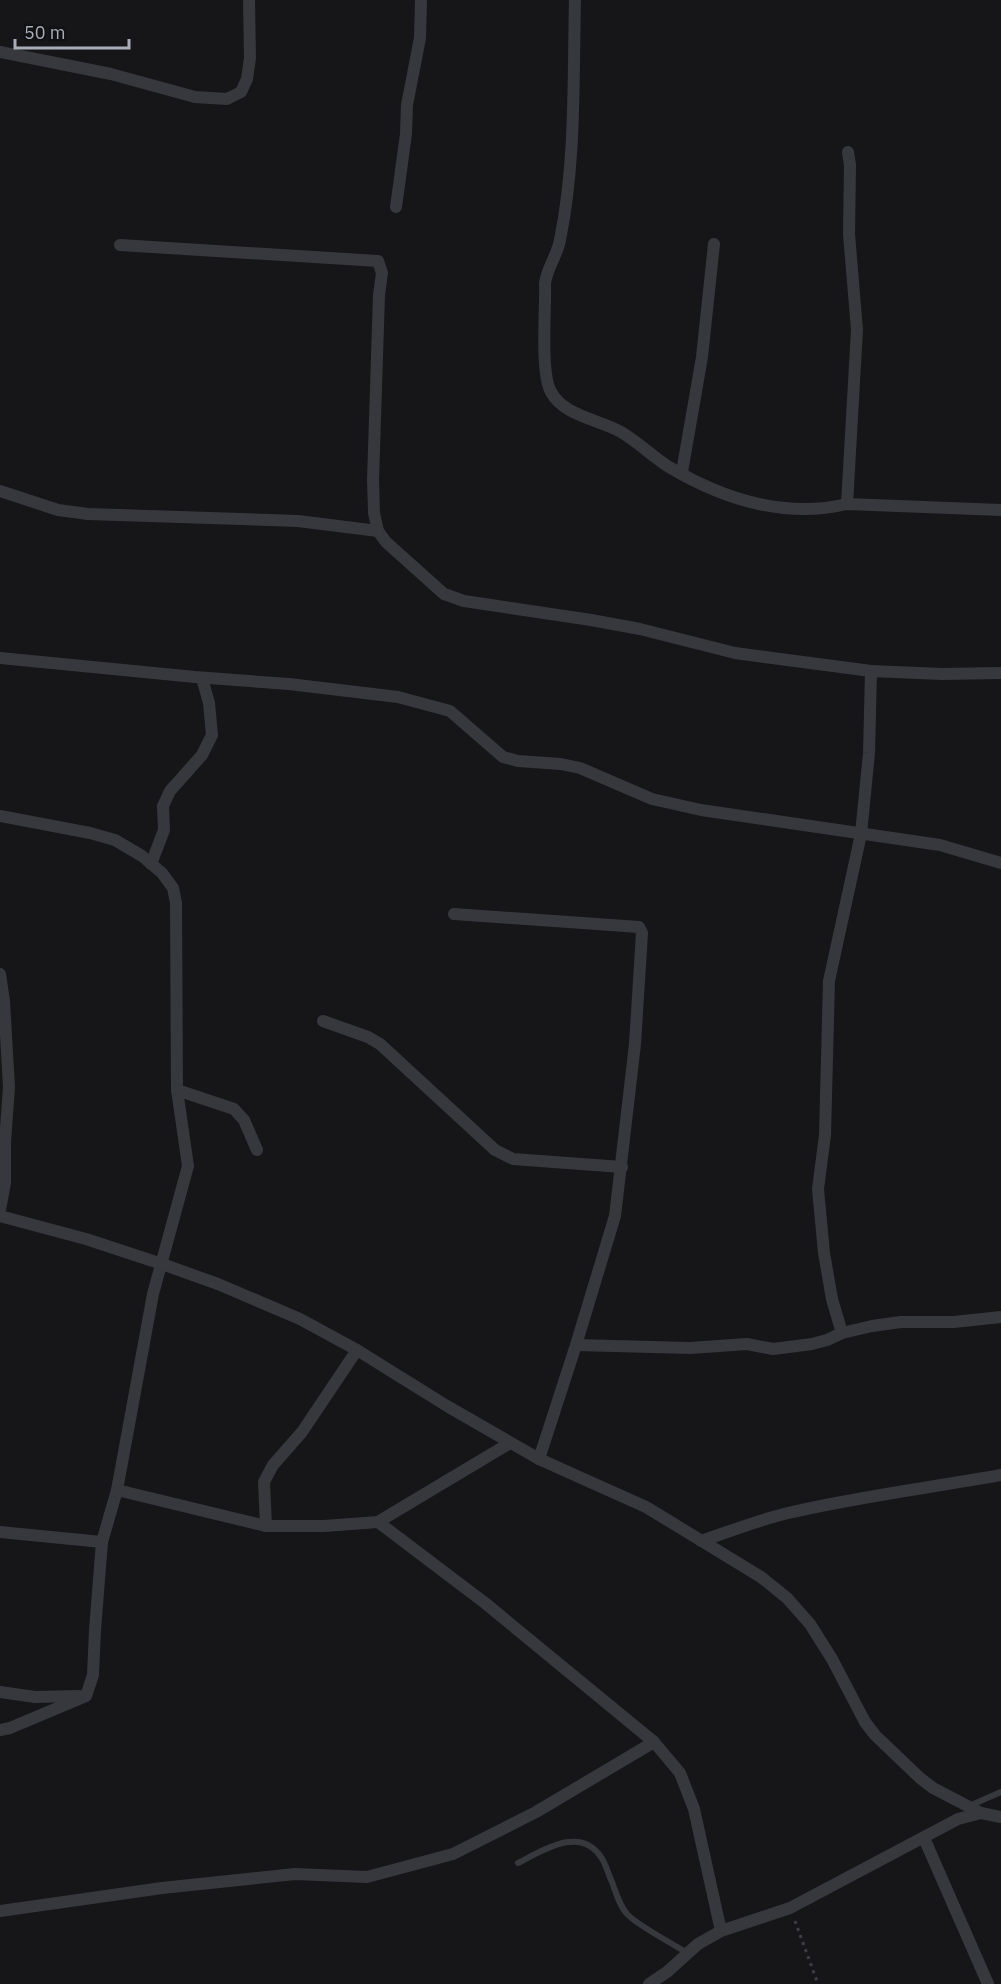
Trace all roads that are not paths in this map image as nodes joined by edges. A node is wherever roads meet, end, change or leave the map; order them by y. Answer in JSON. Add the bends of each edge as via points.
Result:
{"nodes":[{"id":1,"x":249,"y":0,"type":"edge"},
{"id":2,"x":421,"y":0,"type":"edge"},
{"id":3,"x":574,"y":0,"type":"edge"},
{"id":4,"x":0,"y":52,"type":"edge"},
{"id":5,"x":848,"y":152,"type":"dead end"},
{"id":6,"x":396,"y":207,"type":"dead end"},
{"id":7,"x":714,"y":244,"type":"dead end"},
{"id":8,"x":120,"y":246,"type":"dead end"},
{"id":9,"x":682,"y":472,"type":"junction"},
{"id":10,"x":0,"y":491,"type":"edge"},
{"id":11,"x":847,"y":504,"type":"junction"},
{"id":12,"x":1001,"y":510,"type":"edge"},
{"id":13,"x":378,"y":531,"type":"junction"},
{"id":14,"x":0,"y":658,"type":"edge"},
{"id":15,"x":871,"y":671,"type":"junction"},
{"id":16,"x":1001,"y":672,"type":"edge"},
{"id":17,"x":202,"y":678,"type":"junction"},
{"id":18,"x":0,"y":816,"type":"edge"},
{"id":19,"x":861,"y":834,"type":"junction"},
{"id":20,"x":1001,"y":863,"type":"edge"},
{"id":21,"x":151,"y":864,"type":"junction"},
{"id":22,"x":454,"y":914,"type":"dead end"},
{"id":23,"x":0,"y":974,"type":"edge"},
{"id":24,"x":324,"y":1021,"type":"dead end"},
{"id":25,"x":177,"y":1090,"type":"junction"},
{"id":26,"x":257,"y":1150,"type":"dead end"},
{"id":27,"x":622,"y":1167,"type":"junction"},
{"id":28,"x":0,"y":1210,"type":"edge"},
{"id":29,"x":0,"y":1216,"type":"edge"},
{"id":30,"x":162,"y":1264,"type":"junction"},
{"id":31,"x":1001,"y":1317,"type":"edge"},
{"id":32,"x":842,"y":1332,"type":"junction"},
{"id":33,"x":576,"y":1345,"type":"junction"},
{"id":34,"x":357,"y":1350,"type":"junction"},
{"id":35,"x":510,"y":1443,"type":"junction"},
{"id":36,"x":538,"y":1459,"type":"junction"},
{"id":37,"x":1001,"y":1475,"type":"edge"},
{"id":38,"x":117,"y":1490,"type":"junction"},
{"id":39,"x":378,"y":1522,"type":"junction"},
{"id":40,"x":266,"y":1526,"type":"junction"},
{"id":41,"x":0,"y":1532,"type":"edge"},
{"id":42,"x":701,"y":1541,"type":"junction"},
{"id":43,"x":102,"y":1542,"type":"junction"},
{"id":44,"x":0,"y":1692,"type":"edge"},
{"id":45,"x":86,"y":1696,"type":"junction"},
{"id":46,"x":0,"y":1730,"type":"edge"},
{"id":47,"x":654,"y":1742,"type":"junction"},
{"id":48,"x":1001,"y":1792,"type":"edge"},
{"id":49,"x":968,"y":1806,"type":"junction"},
{"id":50,"x":981,"y":1814,"type":"junction"},
{"id":51,"x":1001,"y":1817,"type":"edge"},
{"id":52,"x":924,"y":1838,"type":"junction"},
{"id":53,"x":518,"y":1863,"type":"dead end"},
{"id":54,"x":0,"y":1911,"type":"edge"},
{"id":55,"x":721,"y":1931,"type":"junction"},
{"id":56,"x":687,"y":1953,"type":"junction"},
{"id":57,"x":649,"y":1984,"type":"edge"},
{"id":58,"x":988,"y":1984,"type":"edge"}],
"edges":[{"from":1,"to":4,"type":"street","via":[[247,79],[241,92],[227,99],[195,97],[111,74]]},
{"from":2,"to":6,"type":"street","via":[[420,38],[407,105]]},
{"from":3,"to":9,"type":"street","via":[[572,152],[560,241],[546,273],[544,370],[559,403],[619,431]]},
{"from":5,"to":11,"type":"street","via":[[849,234],[857,330]]},
{"from":7,"to":9,"type":"street","via":[[702,357]]},
{"from":8,"to":13,"type":"street","via":[[378,261],[382,273],[373,480]]},
{"from":9,"to":11,"type":"street","via":[[708,488],[762,505],[823,510]]},
{"from":10,"to":13,"type":"street","via":[[58,510],[88,514],[298,521]]},
{"from":11,"to":12,"type":"street"},
{"from":13,"to":15,"type":"street","via":[[417,572],[451,598],[640,629],[735,653]]},
{"from":14,"to":17,"type":"street"},
{"from":15,"to":16,"type":"street"},
{"from":15,"to":19,"type":"street","via":[[869,753]]},
{"from":17,"to":19,"type":"street","via":[[398,697],[450,711],[503,757],[580,768],[652,799],[701,810]]},
{"from":17,"to":21,"type":"street","via":[[212,735],[202,755],[170,791],[163,806],[164,830]]},
{"from":18,"to":21,"type":"street","via":[[90,832],[115,840]]},
{"from":19,"to":20,"type":"street","via":[[940,845]]},
{"from":19,"to":32,"type":"street","via":[[829,981],[825,1135],[818,1189],[824,1253]]},
{"from":21,"to":25,"type":"street","via":[[172,888],[176,903]]},
{"from":22,"to":27,"type":"street","via":[[641,930],[635,1044]]},
{"from":23,"to":28,"type":"street","via":[[9,1087],[5,1183]]},
{"from":24,"to":27,"type":"street","via":[[380,1044],[495,1150],[513,1160]]},
{"from":25,"to":26,"type":"street","via":[[234,1109],[244,1120]]},
{"from":25,"to":30,"type":"street","via":[[188,1166]]},
{"from":27,"to":33,"type":"street","via":[[612,1230]]},
{"from":29,"to":30,"type":"street"},
{"from":30,"to":34,"type":"street","via":[[300,1319]]},
{"from":30,"to":38,"type":"street"},
{"from":31,"to":32,"type":"street","via":[[954,1323],[901,1323]]},
{"from":32,"to":33,"type":"street","via":[[812,1344],[773,1349],[747,1344],[690,1348]]},
{"from":33,"to":36,"type":"street"},
{"from":34,"to":35,"type":"street"},
{"from":34,"to":40,"type":"street","via":[[264,1482]]},
{"from":35,"to":36,"type":"street"},
{"from":35,"to":39,"type":"street"},
{"from":36,"to":42,"type":"street","via":[[646,1507]]},
{"from":37,"to":42,"type":"street","via":[[783,1515]]},
{"from":38,"to":40,"type":"street"},
{"from":38,"to":43,"type":"street"},
{"from":39,"to":40,"type":"street"},
{"from":39,"to":47,"type":"street","via":[[485,1603]]},
{"from":41,"to":43,"type":"street"},
{"from":42,"to":49,"type":"street","via":[[761,1576],[787,1598],[810,1624],[875,1735],[933,1788]]},
{"from":43,"to":45,"type":"street","via":[[93,1675]]},
{"from":44,"to":45,"type":"street","via":[[35,1697]]},
{"from":45,"to":46,"type":"street"},
{"from":47,"to":54,"type":"street","via":[[536,1812],[453,1854],[368,1877],[295,1874]]},
{"from":47,"to":55,"type":"street","via":[[680,1773],[694,1809]]},
{"from":48,"to":49,"type":"lane"},
{"from":49,"to":50,"type":"street"},
{"from":50,"to":51,"type":"street"},
{"from":50,"to":52,"type":"street","via":[[958,1819]]},
{"from":52,"to":55,"type":"street","via":[[790,1908]]},
{"from":52,"to":58,"type":"street"},
{"from":53,"to":56,"type":"lane","via":[[564,1841],[586,1845],[601,1857],[629,1916]]},
{"from":55,"to":56,"type":"street"},
{"from":56,"to":57,"type":"street"}]}
